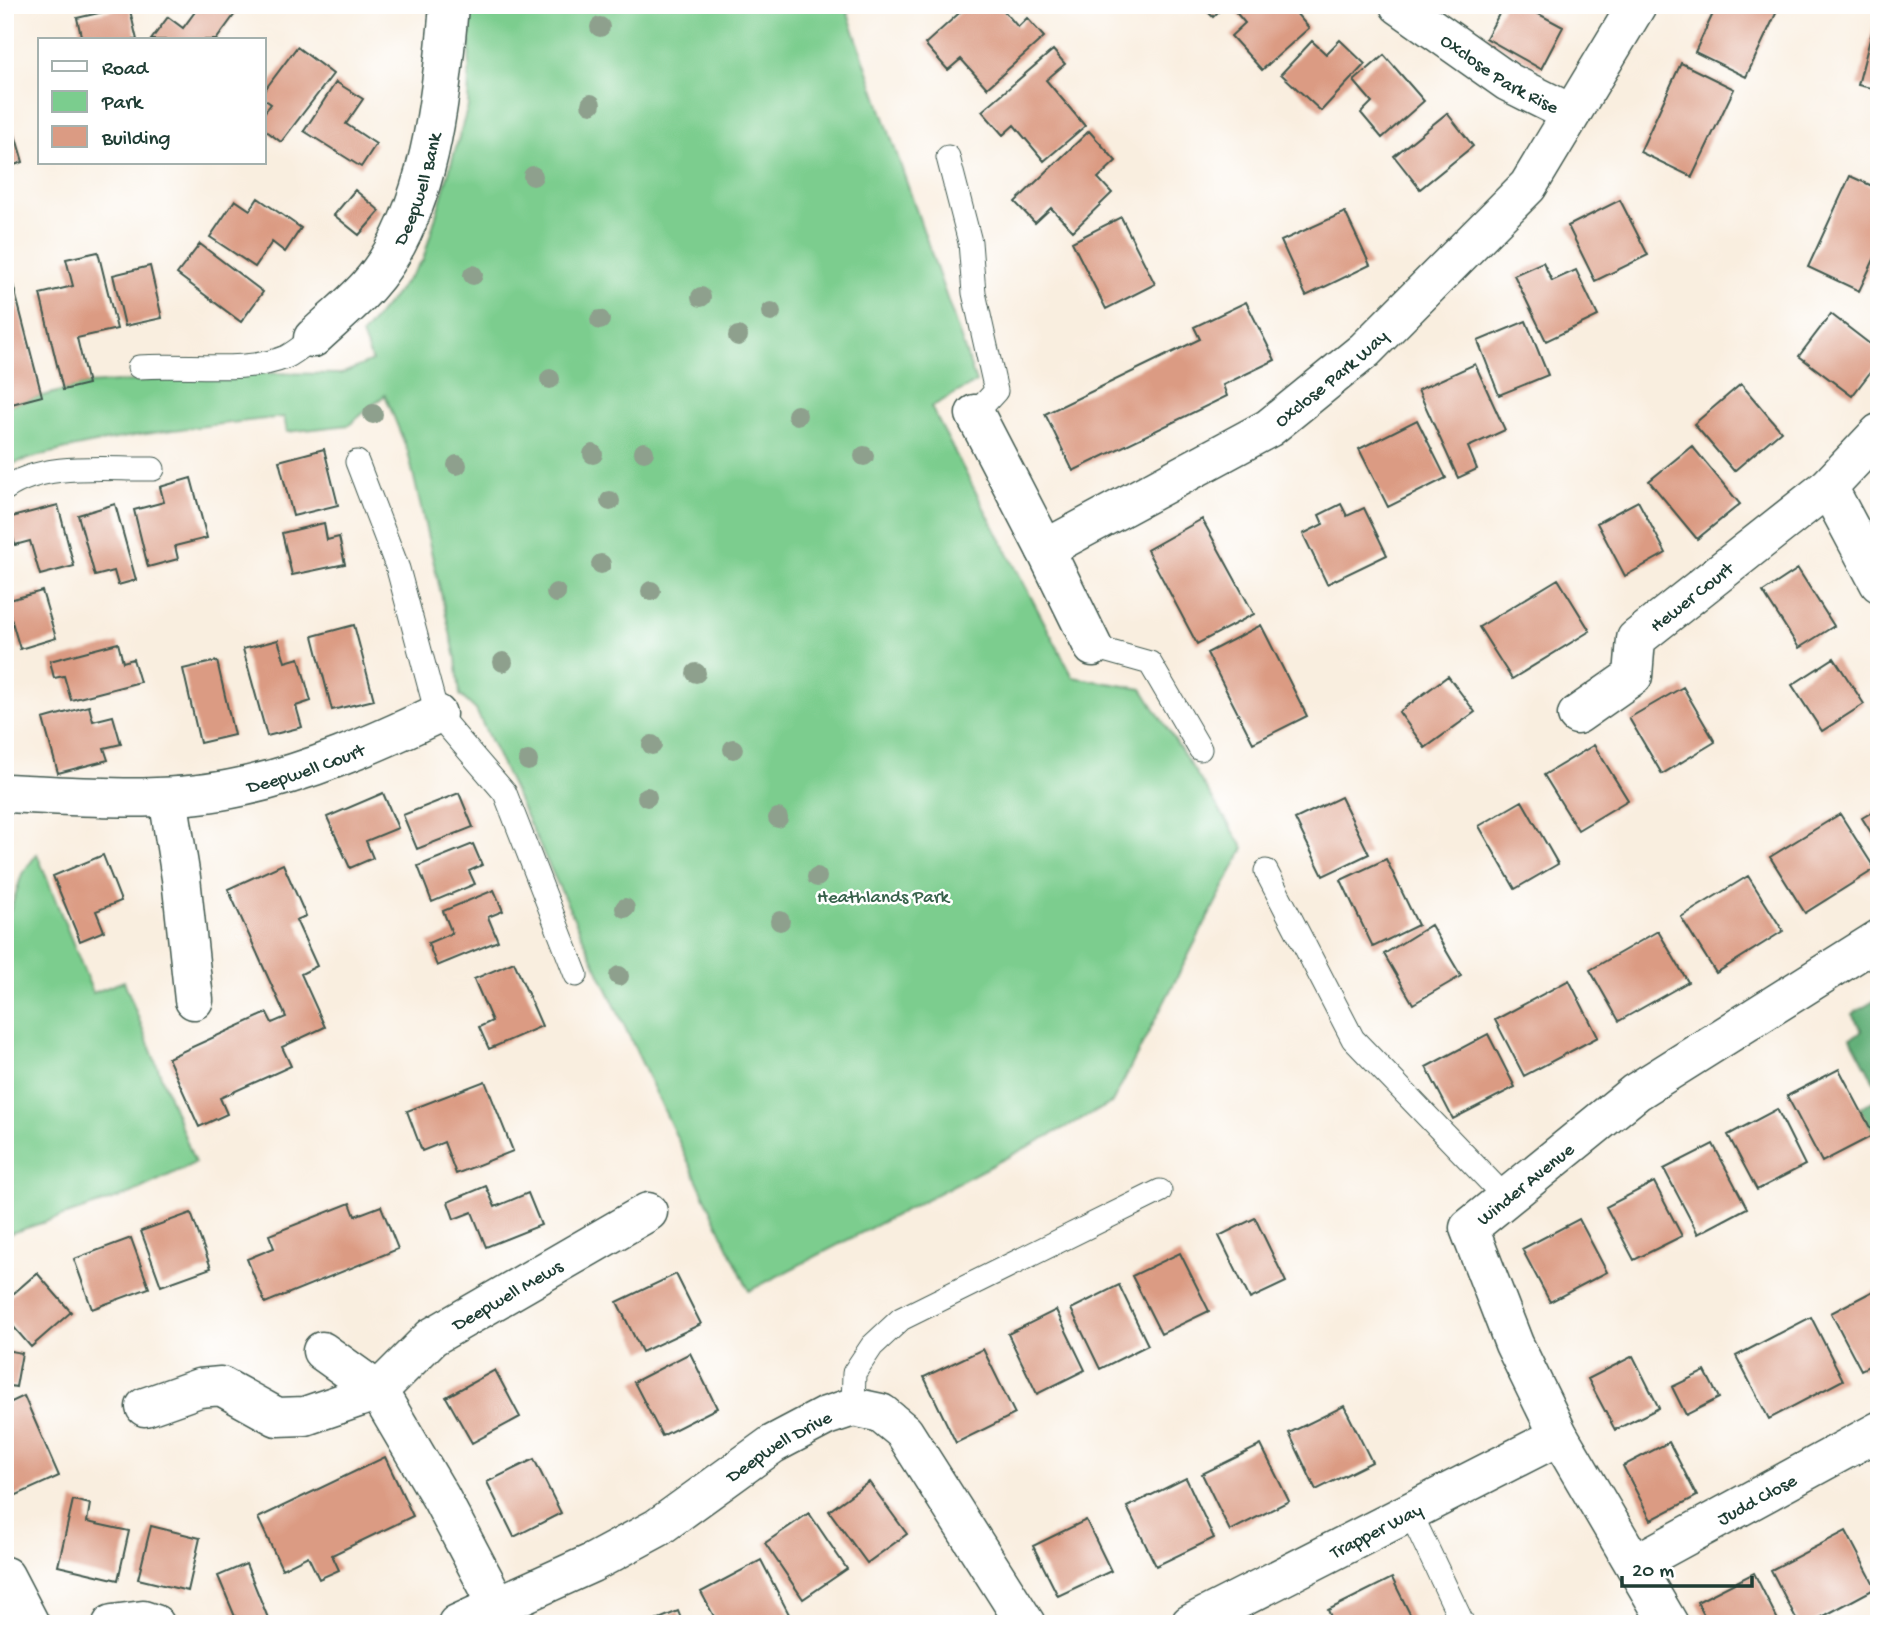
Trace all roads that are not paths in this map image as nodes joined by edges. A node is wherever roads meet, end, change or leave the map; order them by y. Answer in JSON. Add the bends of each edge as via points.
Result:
{"nodes":[{"id":1,"x":1399,"y":5,"type":"edge"},
{"id":2,"x":1637,"y":5,"type":"edge"},
{"id":3,"x":446,"y":6,"type":"edge"},
{"id":4,"x":1570,"y":113,"type":"junction"},
{"id":5,"x":948,"y":157,"type":"dead end"},
{"id":6,"x":313,"y":338,"type":"joint"},
{"id":7,"x":139,"y":367,"type":"dead end"},
{"id":8,"x":975,"y":414,"type":"joint"},
{"id":9,"x":1879,"y":433,"type":"edge"},
{"id":10,"x":356,"y":462,"type":"dead end"},
{"id":11,"x":153,"y":469,"type":"dead end"},
{"id":12,"x":1828,"y":487,"type":"junction"},
{"id":13,"x":5,"y":489,"type":"edge"},
{"id":14,"x":1045,"y":549,"type":"junction"},
{"id":15,"x":1879,"y":583,"type":"edge"},
{"id":16,"x":1093,"y":647,"type":"joint"},
{"id":17,"x":437,"y":714,"type":"junction"},
{"id":18,"x":1577,"y":715,"type":"dead end"},
{"id":19,"x":1200,"y":749,"type":"dead end"},
{"id":20,"x":5,"y":793,"type":"edge"},
{"id":21,"x":168,"y":797,"type":"junction"},
{"id":22,"x":1266,"y":871,"type":"dead end"},
{"id":23,"x":1879,"y":939,"type":"edge"},
{"id":24,"x":576,"y":975,"type":"dead end"},
{"id":25,"x":194,"y":1000,"type":"dead end"},
{"id":26,"x":1160,"y":1191,"type":"dead end"},
{"id":27,"x":1506,"y":1198,"type":"junction"},
{"id":28,"x":648,"y":1212,"type":"dead end"},
{"id":29,"x":321,"y":1351,"type":"dead end"},
{"id":30,"x":378,"y":1391,"type":"junction"},
{"id":31,"x":145,"y":1407,"type":"dead end"},
{"id":32,"x":853,"y":1407,"type":"junction"},
{"id":33,"x":1879,"y":1432,"type":"edge"},
{"id":34,"x":1559,"y":1436,"type":"junction"},
{"id":35,"x":1409,"y":1512,"type":"junction"},
{"id":36,"x":1635,"y":1564,"type":"junction"},
{"id":37,"x":5,"y":1576,"type":"edge"},
{"id":38,"x":498,"y":1606,"type":"junction"},
{"id":39,"x":30,"y":1624,"type":"edge"},
{"id":40,"x":111,"y":1624,"type":"edge"},
{"id":41,"x":155,"y":1624,"type":"edge"},
{"id":42,"x":457,"y":1624,"type":"edge"},
{"id":43,"x":1026,"y":1624,"type":"edge"},
{"id":44,"x":1191,"y":1624,"type":"edge"},
{"id":45,"x":1463,"y":1624,"type":"edge"},
{"id":46,"x":1669,"y":1624,"type":"edge"}],
"edges":[{"from":1,"to":4,"type":"street","name":"Oxclose Park Rise","via":[[1508,82]]},
{"from":2,"to":4,"type":"street","name":"Oxclose Park Way"},
{"from":3,"to":6,"type":"street","name":"Deepwell Bank","via":[[428,163],[404,229],[370,285]]},
{"from":4,"to":14,"type":"street","name":"Oxclose Park Way","via":[[1528,186],[1365,350],[1269,428]]},
{"from":5,"to":8,"type":"lane","via":[[970,242],[974,293],[996,391]]},
{"from":6,"to":7,"type":"lane","via":[[290,355],[246,367]]},
{"from":8,"to":14,"type":"street"},
{"from":9,"to":12,"type":"street","name":"Hewer Court"},
{"from":10,"to":17,"type":"lane","via":[[398,569]]},
{"from":11,"to":13,"type":"lane","via":[[55,472],[22,477]]},
{"from":12,"to":15,"type":"street"},
{"from":12,"to":18,"type":"street","name":"Hewer Court","via":[[1636,639],[1633,676]]},
{"from":14,"to":16,"type":"street"},
{"from":16,"to":19,"type":"lane","via":[[1150,663]]},
{"from":17,"to":21,"type":"street","name":"Deepwell Court","via":[[325,764],[240,787]]},
{"from":17,"to":24,"type":"lane","via":[[505,793]]},
{"from":20,"to":21,"type":"street","name":"Deepwell Court"},
{"from":21,"to":25,"type":"street"},
{"from":22,"to":27,"type":"lane","via":[[1353,1039]]},
{"from":23,"to":27,"type":"street","name":"Winder Avenue","via":[[1636,1092]]},
{"from":26,"to":32,"type":"lane","via":[[901,1318],[872,1346],[854,1373]]},
{"from":27,"to":34,"type":"street","name":"Winder Avenue","via":[[1469,1228],[1514,1344]]},
{"from":28,"to":30,"type":"street","name":"Deepwell Mews","via":[[432,1337]]},
{"from":29,"to":30,"type":"street"},
{"from":30,"to":31,"type":"street","name":"Deepwell Mews","via":[[305,1416],[277,1417],[220,1386],[199,1388]]},
{"from":30,"to":38,"type":"street"},
{"from":32,"to":38,"type":"street","name":"Deepwell Drive","via":[[825,1416],[773,1444],[657,1528]]},
{"from":32,"to":43,"type":"street","name":"Deepwell Drive","via":[[880,1413],[904,1432]]},
{"from":33,"to":36,"type":"street","name":"Judd Close"},
{"from":34,"to":35,"type":"street","name":"Trapper Way"},
{"from":34,"to":36,"type":"street","name":"Winder Avenue"},
{"from":35,"to":44,"type":"street","name":"Trapper Way"},
{"from":35,"to":45,"type":"lane"},
{"from":36,"to":46,"type":"street","name":"Winder Avenue"},
{"from":37,"to":39,"type":"street"},
{"from":38,"to":42,"type":"street","name":"Deepwell Drive"},
{"from":40,"to":41,"type":"street","via":[[143,1620]]}]}
